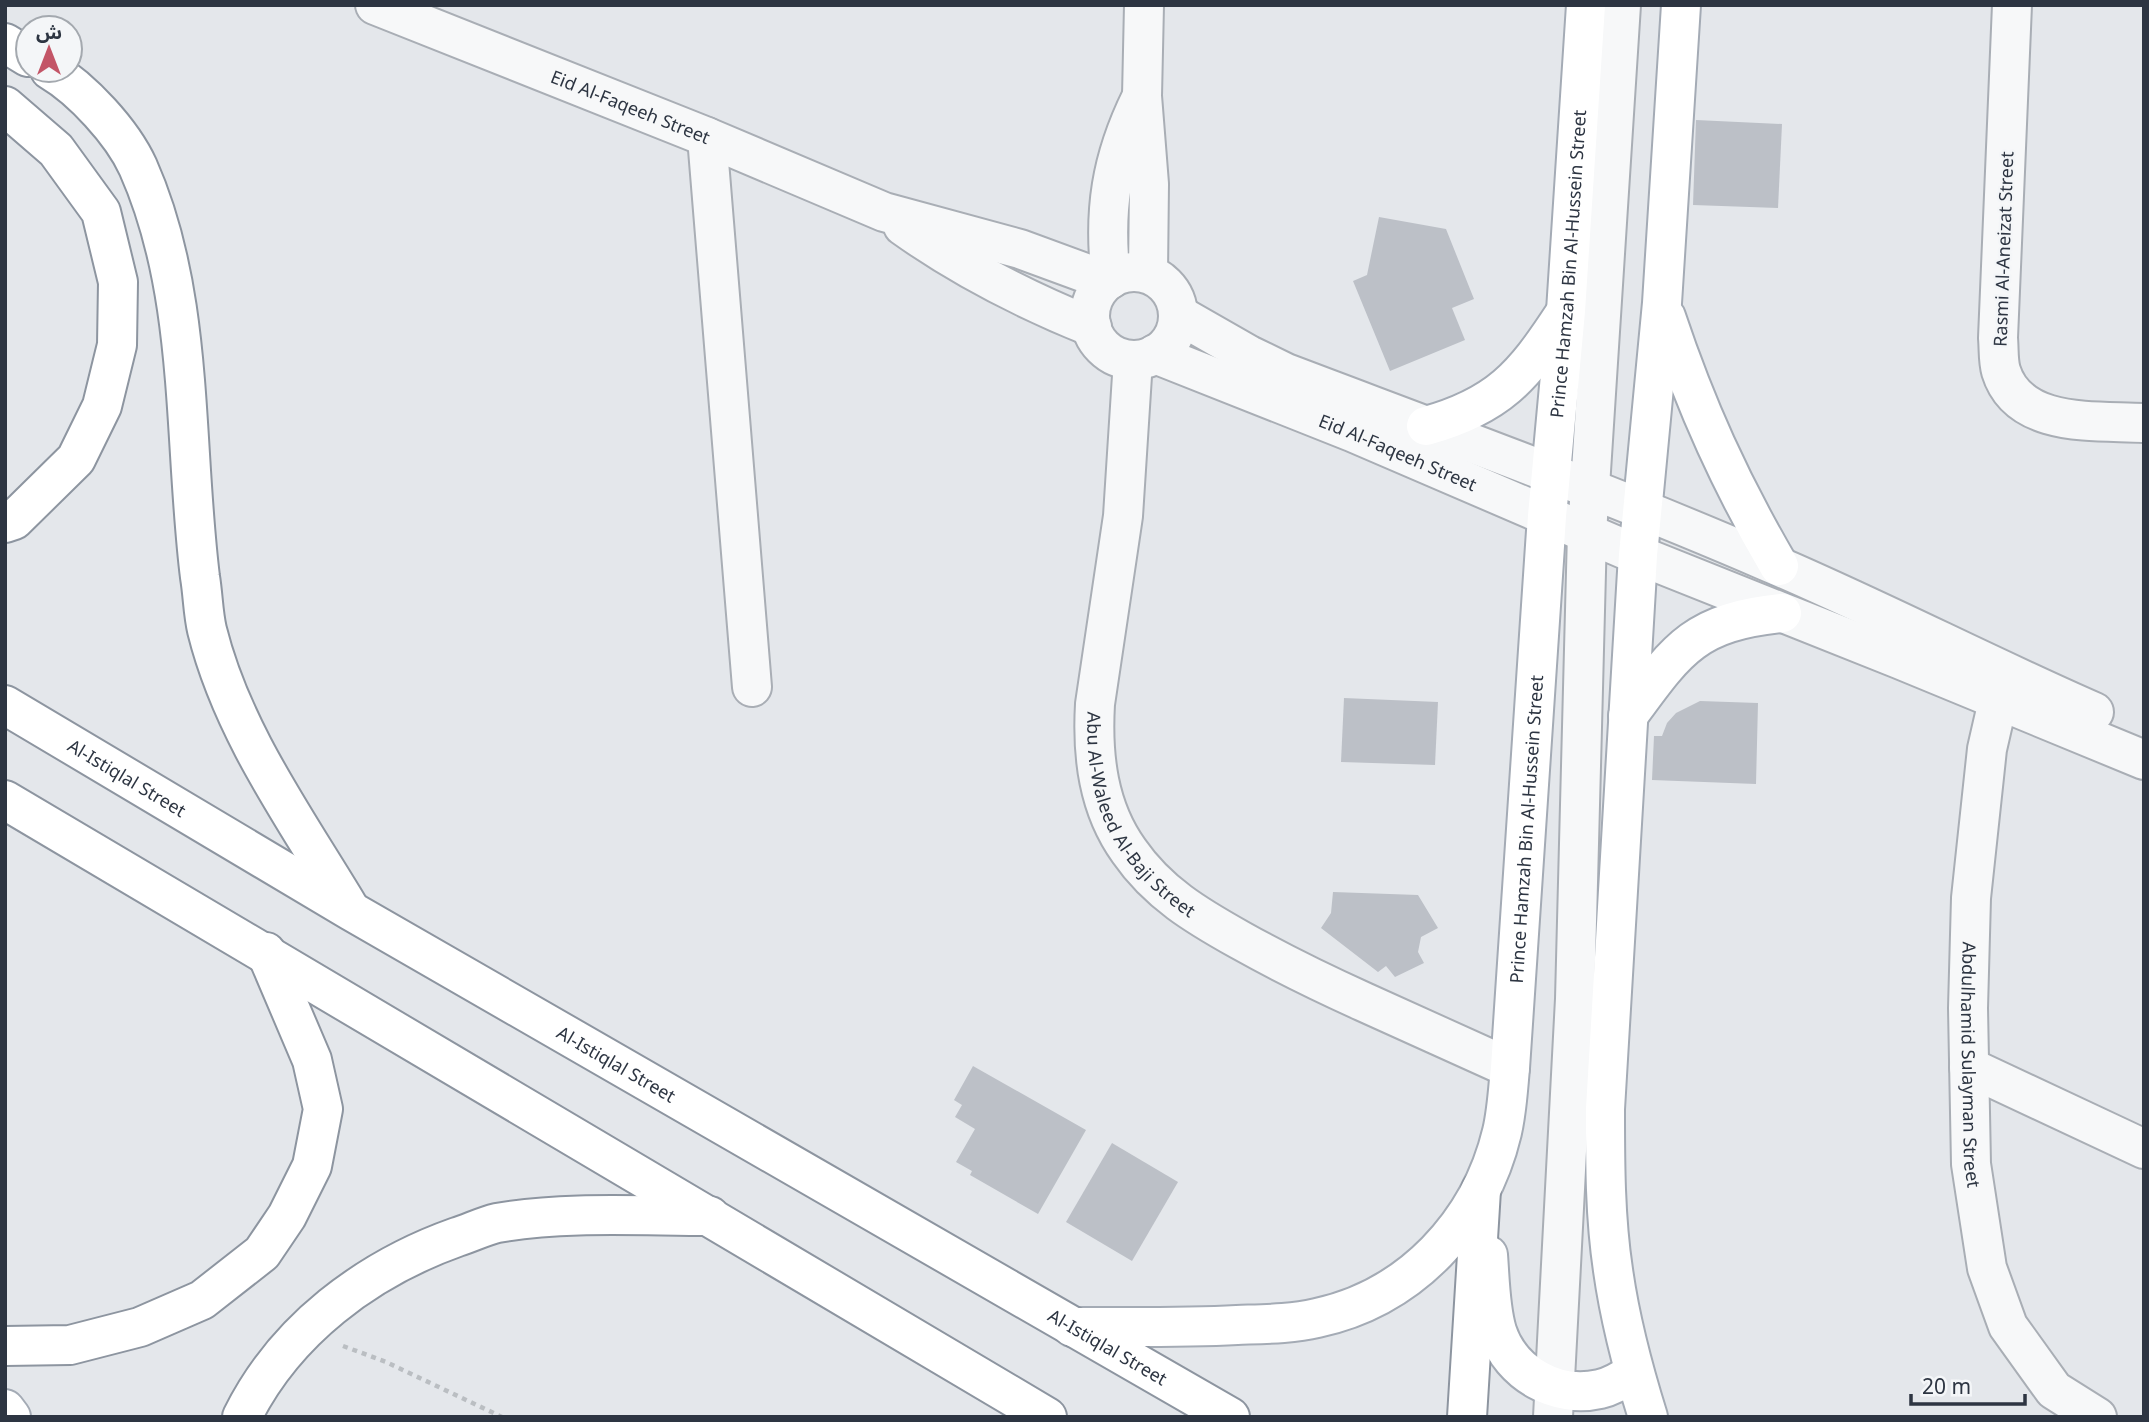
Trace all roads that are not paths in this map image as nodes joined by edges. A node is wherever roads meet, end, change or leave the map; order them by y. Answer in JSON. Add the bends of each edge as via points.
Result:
{"nodes":[{"id":1,"x":374,"y":5,"type":"edge"},
{"id":2,"x":1144,"y":5,"type":"edge"},
{"id":3,"x":1586,"y":5,"type":"edge"},
{"id":4,"x":1601,"y":5,"type":"edge"},
{"id":5,"x":1621,"y":5,"type":"edge"},
{"id":6,"x":1681,"y":5,"type":"edge"},
{"id":7,"x":2012,"y":5,"type":"edge"},
{"id":8,"x":67,"y":84,"type":"edge"},
{"id":9,"x":1142,"y":96,"type":"junction"},
{"id":10,"x":5,"y":106,"type":"edge"},
{"id":11,"x":707,"y":137,"type":"junction"},
{"id":12,"x":884,"y":212,"type":"junction"},
{"id":13,"x":1148,"y":273,"type":"junction"},
{"id":14,"x":1109,"y":280,"type":"junction"},
{"id":15,"x":1662,"y":303,"type":"junction"},
{"id":16,"x":1566,"y":312,"type":"junction"},
{"id":17,"x":1179,"y":315,"type":"junction"},
{"id":18,"x":1092,"y":327,"type":"junction"},
{"id":19,"x":1144,"y":357,"type":"junction"},
{"id":20,"x":1356,"y":416,"type":"junction"},
{"id":21,"x":2144,"y":423,"type":"edge"},
{"id":22,"x":1426,"y":426,"type":"junction"},
{"id":23,"x":1570,"y":481,"type":"junction"},
{"id":24,"x":1642,"y":509,"type":"junction"},
{"id":25,"x":5,"y":523,"type":"edge"},
{"id":26,"x":1567,"y":525,"type":"junction"},
{"id":27,"x":1638,"y":555,"type":"junction"},
{"id":28,"x":1779,"y":566,"type":"junction"},
{"id":29,"x":1782,"y":613,"type":"junction"},
{"id":30,"x":752,"y":687,"type":"dead end"},
{"id":31,"x":2002,"y":687,"type":"junction"},
{"id":32,"x":5,"y":705,"type":"edge"},
{"id":33,"x":1628,"y":716,"type":"junction"},
{"id":34,"x":2144,"y":734,"type":"edge"},
{"id":35,"x":2144,"y":760,"type":"edge"},
{"id":36,"x":5,"y":800,"type":"edge"},
{"id":37,"x":351,"y":911,"type":"junction"},
{"id":38,"x":266,"y":952,"type":"junction"},
{"id":39,"x":1969,"y":1067,"type":"junction"},
{"id":40,"x":1510,"y":1068,"type":"junction"},
{"id":41,"x":2144,"y":1149,"type":"edge"},
{"id":42,"x":1481,"y":1190,"type":"junction"},
{"id":43,"x":710,"y":1216,"type":"junction"},
{"id":44,"x":1072,"y":1327,"type":"junction"},
{"id":45,"x":5,"y":1346,"type":"edge"},
{"id":46,"x":1634,"y":1372,"type":"junction"},
{"id":47,"x":1544,"y":1400,"type":"edge"},
{"id":48,"x":5,"y":1409,"type":"edge"},
{"id":49,"x":11,"y":1417,"type":"edge"},
{"id":50,"x":242,"y":1417,"type":"edge"},
{"id":51,"x":1048,"y":1417,"type":"edge"},
{"id":52,"x":1230,"y":1417,"type":"edge"},
{"id":53,"x":1467,"y":1417,"type":"edge"},
{"id":54,"x":1648,"y":1417,"type":"edge"},
{"id":55,"x":2097,"y":1417,"type":"edge"}],
"edges":[{"from":1,"to":11,"type":"street","name":"Eid Al-Faqeeh Street"},
{"from":2,"to":9,"type":"street"},
{"from":3,"to":16,"type":"main road","name":"Prince Hamzah Bin Al-Hussein Street"},
{"from":4,"to":23,"type":"street"},
{"from":5,"to":23,"type":"street"},
{"from":6,"to":15,"type":"main road"},
{"from":7,"to":21,"type":"street","name":"Rasmi Al-Aneizat Street","via":[[1998,338],[2001,370],[2013,393],[2036,410],[2061,418]]},
{"from":8,"to":37,"type":"main road","via":[[103,114],[137,165],[169,265],[207,628],[225,687],[246,735]]},
{"from":9,"to":13,"type":"street","via":[[1149,184]]},
{"from":9,"to":14,"type":"street","via":[[1111,184]]},
{"from":10,"to":25,"type":"main road","via":[[56,150],[101,212],[118,282],[117,345],[102,406],[76,458],[14,520]]},
{"from":11,"to":12,"type":"street","name":"Eid Al-Faqeeh Street"},
{"from":11,"to":30,"type":"street"},
{"from":12,"to":14,"type":"street","name":"Eid Al-Faqeeh Street","via":[[1020,248]]},
{"from":12,"to":18,"type":"street","name":"Eid Al-Faqeeh Street","via":[[984,278]]},
{"from":13,"to":14,"type":"street","via":[[1134,271]]},
{"from":13,"to":17,"type":"street","via":[[1170,289]]},
{"from":14,"to":18,"type":"street","via":[[1092,303]]},
{"from":15,"to":24,"type":"main road"},
{"from":15,"to":28,"type":"main road","via":[[1711,438],[1742,504]]},
{"from":16,"to":22,"type":"main road","via":[[1528,367],[1506,388],[1455,418]]},
{"from":16,"to":23,"type":"main road","name":"Prince Hamzah Bin Al-Hussein Street"},
{"from":17,"to":19,"type":"street","via":[[1171,341]]},
{"from":17,"to":20,"type":"street","name":"Eid Al-Faqeeh Street"},
{"from":18,"to":19,"type":"street","via":[[1108,352],[1121,358]]},
{"from":19,"to":20,"type":"street","name":"Eid Al-Faqeeh Street"},
{"from":19,"to":40,"type":"street","name":"Abu Al-Waleed Al-Baji Street","via":[[1093,734],[1097,774],[1113,823],[1147,875],[1195,915],[1295,971]]},
{"from":20,"to":22,"type":"street","name":"Eid Al-Faqeeh Street"},
{"from":20,"to":26,"type":"street","name":"Eid Al-Faqeeh Street"},
{"from":22,"to":23,"type":"street","name":"Eid Al-Faqeeh Street"},
{"from":23,"to":24,"type":"street","name":"Eid Al-Faqeeh Street"},
{"from":23,"to":26,"type":"main road","name":"Prince Hamzah Bin Al-Hussein Street"},
{"from":24,"to":27,"type":"main road"},
{"from":24,"to":28,"type":"street","name":"Eid Al-Faqeeh Street"},
{"from":26,"to":27,"type":"street","name":"Eid Al-Faqeeh Street"},
{"from":26,"to":40,"type":"main road","name":"Prince Hamzah Bin Al-Hussein Street"},
{"from":26,"to":47,"type":"street"},
{"from":27,"to":29,"type":"street","name":"Eid Al-Faqeeh Street"},
{"from":27,"to":33,"type":"main road"},
{"from":28,"to":31,"type":"street","name":"Eid Al-Faqeeh Street","via":[[1887,615]]},
{"from":29,"to":31,"type":"street","name":"Eid Al-Faqeeh Street"},
{"from":29,"to":33,"type":"main road","via":[[1733,620],[1689,642]]},
{"from":31,"to":34,"type":"street"},
{"from":31,"to":35,"type":"street"},
{"from":31,"to":39,"type":"street","name":"Abdulhamid Sulayman Street","via":[[1985,760],[1971,898]]},
{"from":32,"to":37,"type":"main road","name":"Al-Istiqlal Street"},
{"from":33,"to":46,"type":"main road","via":[[1605,1165],[1613,1270]]},
{"from":36,"to":38,"type":"main road"},
{"from":37,"to":44,"type":"main road","name":"Al-Istiqlal Street"},
{"from":38,"to":43,"type":"main road"},
{"from":38,"to":45,"type":"main road","via":[[312,1060],[323,1109],[312,1166],[287,1216],[262,1253],[202,1300],[139,1327],[70,1345]]},
{"from":39,"to":41,"type":"street"},
{"from":39,"to":55,"type":"street","name":"Abdulhamid Sulayman Street","via":[[1971,1164],[1987,1268],[2008,1326],[2054,1390]]},
{"from":40,"to":42,"type":"main road","name":"Prince Hamzah Bin Al-Hussein Street","via":[[1502,1131]]},
{"from":42,"to":44,"type":"main road","name":"Prince Hamzah Bin Al-Hussein Street","via":[[1465,1218],[1421,1268],[1357,1307],[1276,1324]]},
{"from":42,"to":47,"type":"main road","via":[[1496,1330],[1504,1348]]},
{"from":42,"to":53,"type":"main road"},
{"from":43,"to":50,"type":"main road","via":[[567,1216],[495,1224],[420,1250],[356,1287],[302,1331],[253,1394]]},
{"from":43,"to":51,"type":"main road"},
{"from":44,"to":52,"type":"main road","name":"Al-Istiqlal Street"},
{"from":46,"to":47,"type":"main road","via":[[1602,1389],[1565,1391]]},
{"from":46,"to":54,"type":"main road"},
{"from":48,"to":49,"type":"main road"}]}
